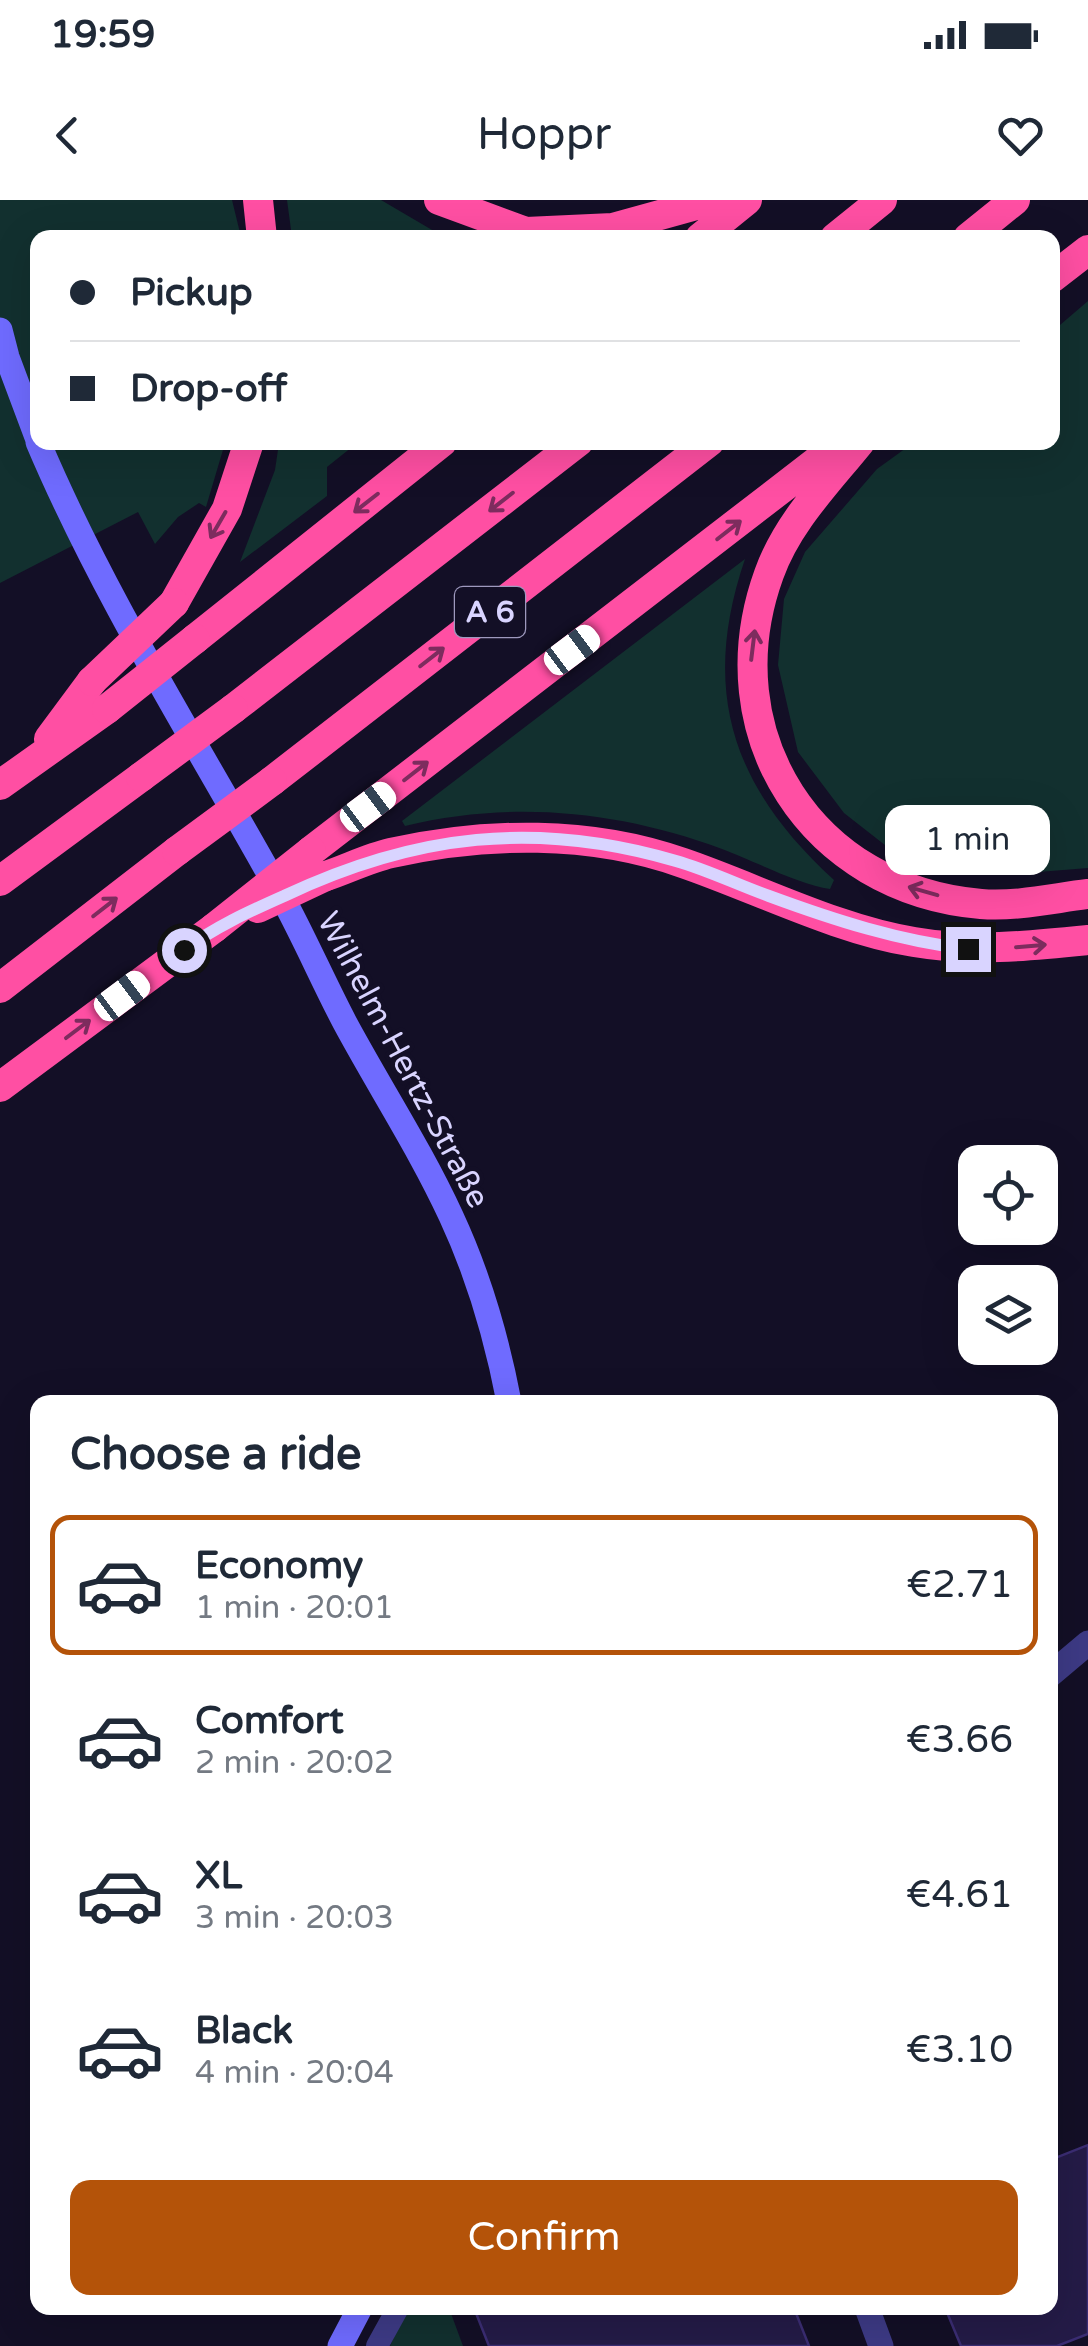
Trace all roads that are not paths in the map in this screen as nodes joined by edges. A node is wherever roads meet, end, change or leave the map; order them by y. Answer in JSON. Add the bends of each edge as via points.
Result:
{"nodes":[{"id":1,"x":258,"y":200,"type":"edge"},
{"id":2,"x":439,"y":200,"type":"edge"},
{"id":3,"x":714,"y":200,"type":"edge"},
{"id":4,"x":748,"y":200,"type":"edge"},
{"id":5,"x":882,"y":200,"type":"edge"},
{"id":6,"x":1016,"y":200,"type":"edge"},
{"id":7,"x":261,"y":230,"type":"edge"},
{"id":8,"x":521,"y":230,"type":"edge"},
{"id":9,"x":570,"y":230,"type":"edge"},
{"id":10,"x":710,"y":230,"type":"edge"},
{"id":11,"x":845,"y":230,"type":"edge"},
{"id":12,"x":978,"y":230,"type":"edge"},
{"id":13,"x":1088,"y":250,"type":"edge"},
{"id":14,"x":1060,"y":272,"type":"edge"},
{"id":15,"x":0,"y":330,"type":"edge"},
{"id":16,"x":30,"y":421,"type":"edge"},
{"id":17,"x":41,"y":450,"type":"edge"},
{"id":18,"x":247,"y":450,"type":"edge"},
{"id":19,"x":432,"y":450,"type":"edge"},
{"id":20,"x":568,"y":450,"type":"edge"},
{"id":21,"x":699,"y":450,"type":"edge"},
{"id":22,"x":832,"y":450,"type":"edge"},
{"id":23,"x":854,"y":450,"type":"edge"},
{"id":24,"x":32,"y":762,"type":"junction"},
{"id":25,"x":0,"y":784,"type":"edge"},
{"id":26,"x":318,"y":864,"type":"junction"},
{"id":27,"x":0,"y":881,"type":"edge"},
{"id":28,"x":1088,"y":894,"type":"edge"},
{"id":29,"x":1088,"y":940,"type":"edge"},
{"id":30,"x":0,"y":988,"type":"edge"},
{"id":31,"x":0,"y":1087,"type":"edge"},
{"id":32,"x":509,"y":1395,"type":"edge"},
{"id":33,"x":1088,"y":1642,"type":"edge"},
{"id":34,"x":1058,"y":1669,"type":"edge"},
{"id":35,"x":356,"y":2315,"type":"edge"},
{"id":36,"x":394,"y":2315,"type":"edge"},
{"id":37,"x":870,"y":2315,"type":"edge"},
{"id":38,"x":340,"y":2346,"type":"edge"},
{"id":39,"x":377,"y":2346,"type":"edge"},
{"id":40,"x":881,"y":2346,"type":"edge"}],
"edges":[{"from":1,"to":7,"type":"highway"},
{"from":2,"to":8,"type":"highway"},
{"from":3,"to":9,"type":"highway","via":[[613,228]]},
{"from":4,"to":10,"type":"highway"},
{"from":5,"to":11,"type":"highway"},
{"from":6,"to":12,"type":"highway"},
{"from":13,"to":14,"type":"highway"},
{"from":15,"to":16,"type":"main road","name":"Wilhelm-Hertz-Straße"},
{"from":17,"to":32,"type":"main road","name":"Wilhelm-Hertz-Straße","via":[[115,601],[453,1220],[500,1351]]},
{"from":18,"to":24,"type":"highway","one_way":true,"bridge":true,"via":[[227,509],[174,602],[92,681]]},
{"from":19,"to":24,"type":"highway","one_way":true,"bridge":true},
{"from":20,"to":27,"type":"highway","number":"A 6","one_way":true,"bridge":true},
{"from":30,"to":21,"type":"highway","number":"A 6","one_way":true,"bridge":true},
{"from":26,"to":22,"type":"highway","one_way":true},
{"from":28,"to":23,"type":"highway","one_way":true,"via":[[983,904],[904,886],[859,864],[824,836],[768,757],[751,663],[757,613],[792,526]]},
{"from":24,"to":25,"type":"highway"},
{"from":26,"to":29,"type":"highway","one_way":true,"via":[[463,841],[536,836],[608,843],[909,942],[968,949]]},
{"from":31,"to":26,"type":"highway","one_way":true,"bridge":true,"via":[[214,928]]},
{"from":33,"to":34,"type":"street"},
{"from":35,"to":38,"type":"main road"},
{"from":36,"to":39,"type":"lane"},
{"from":37,"to":40,"type":"street"}]}
